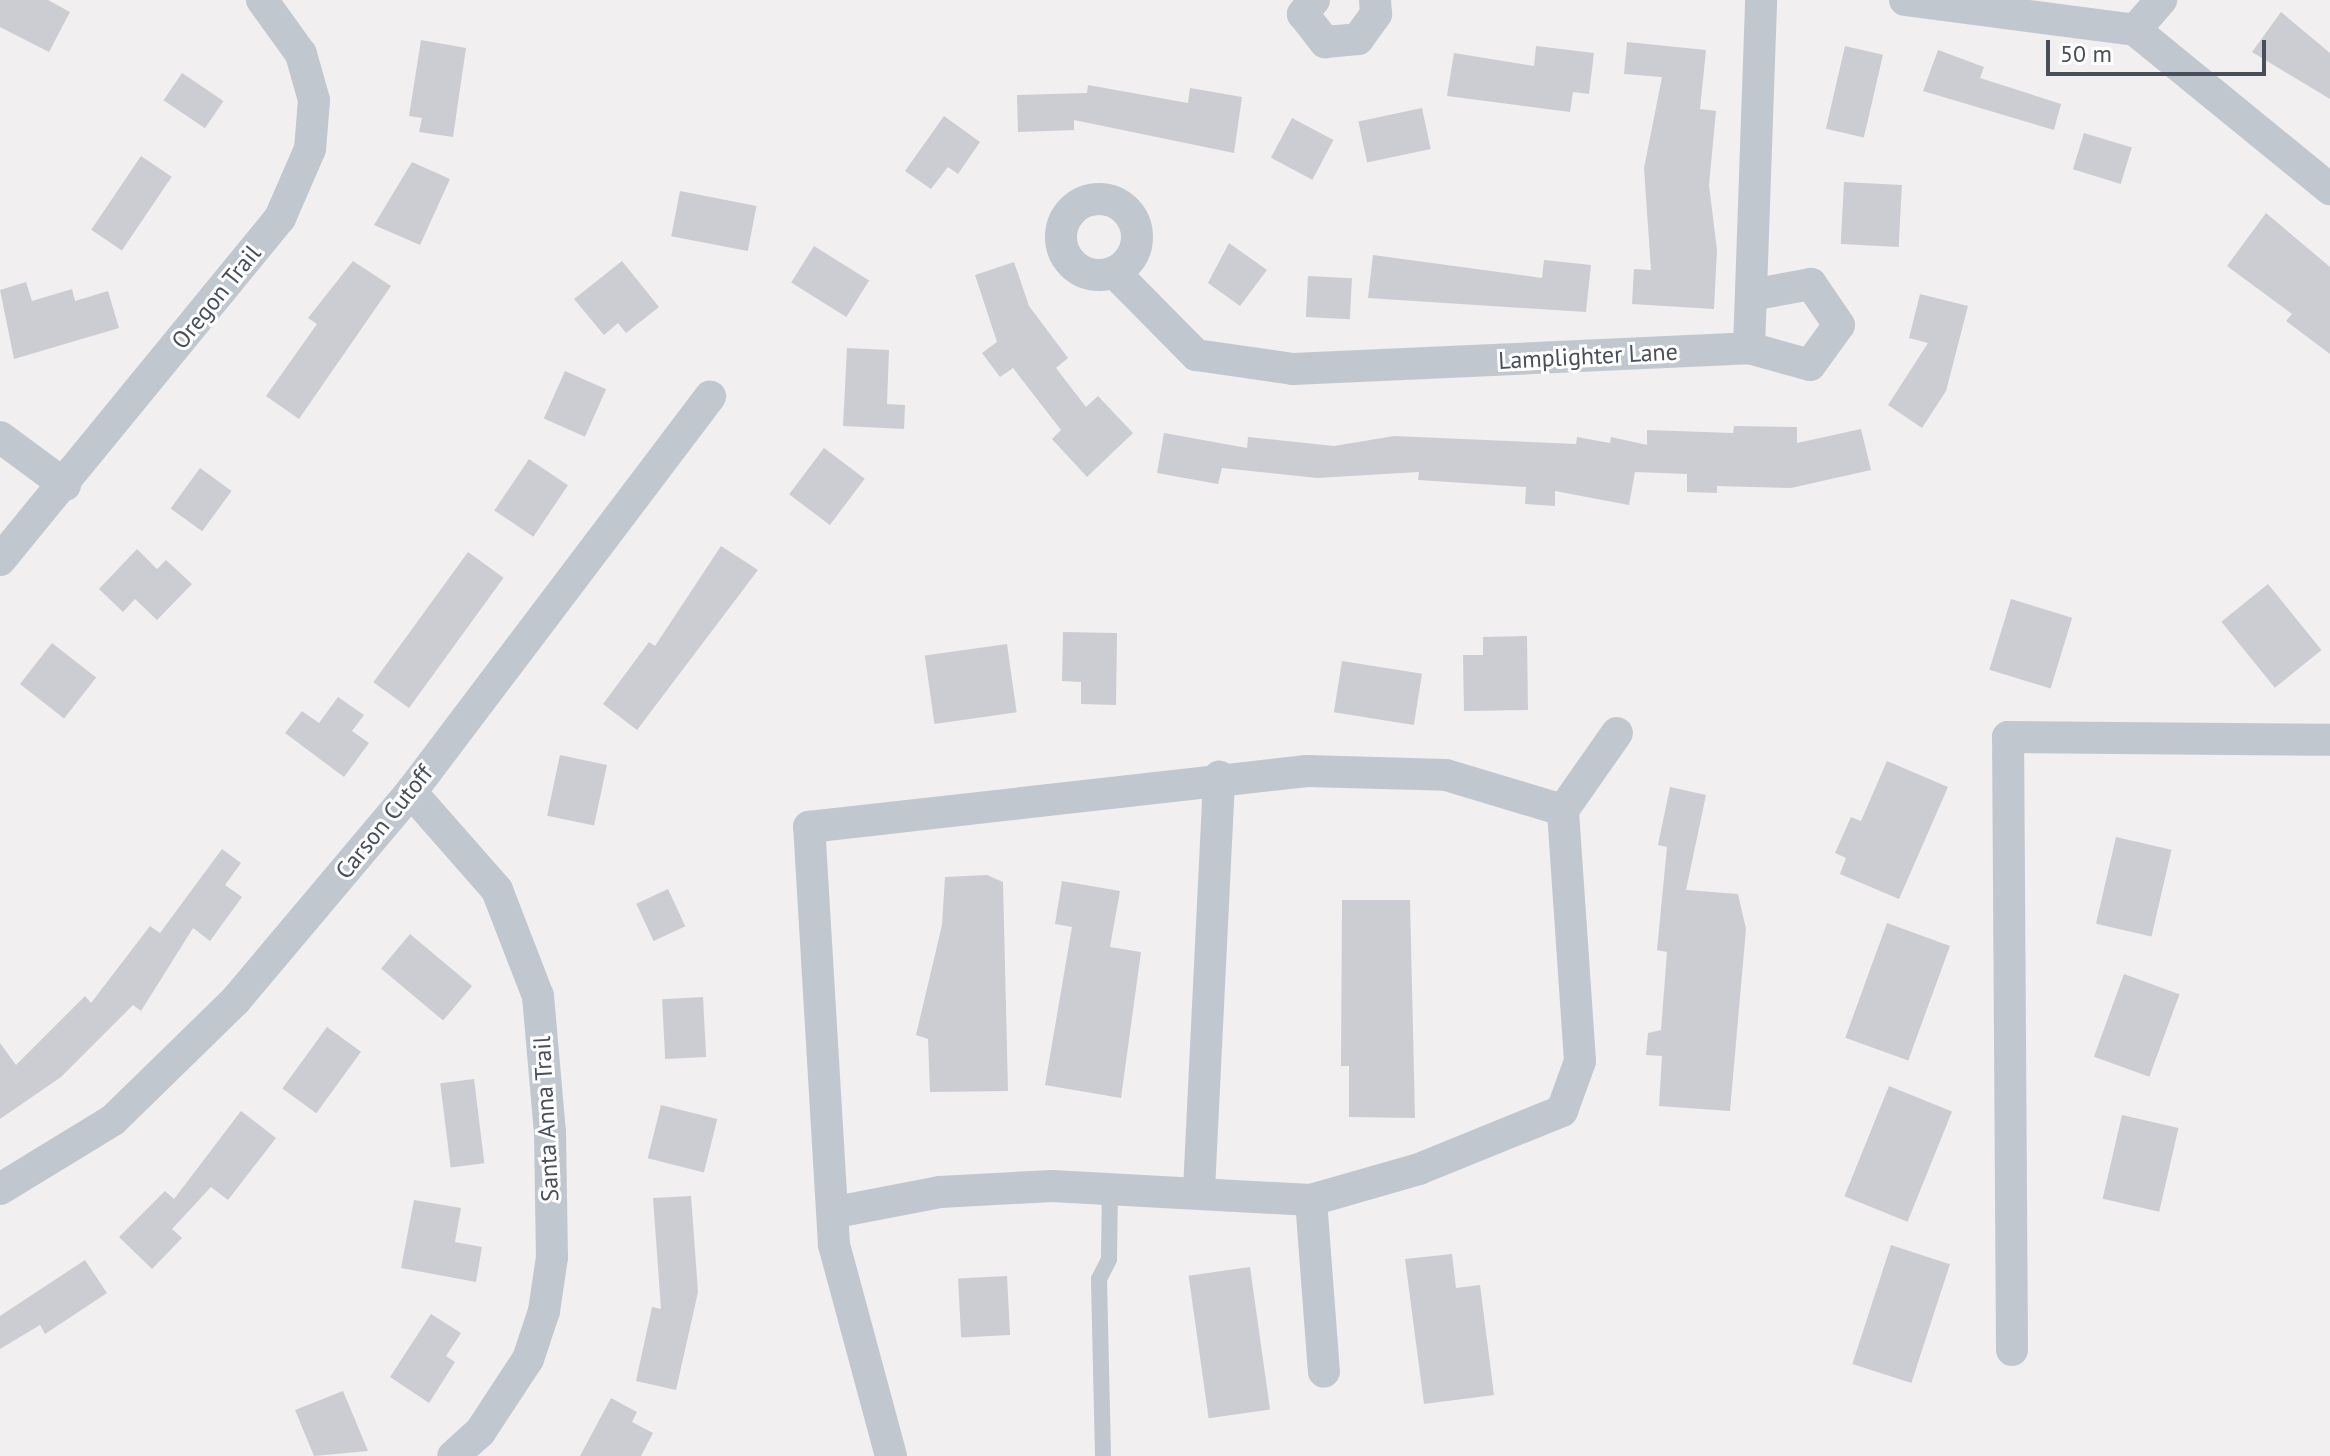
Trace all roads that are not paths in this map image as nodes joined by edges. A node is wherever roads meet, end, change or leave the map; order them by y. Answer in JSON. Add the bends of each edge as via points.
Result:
{"nodes":[{"id":1,"x":262,"y":0,"type":"edge"},
{"id":2,"x":1314,"y":0,"type":"edge"},
{"id":3,"x":1375,"y":0,"type":"edge"},
{"id":4,"x":1761,"y":0,"type":"edge"},
{"id":5,"x":1905,"y":0,"type":"edge"},
{"id":6,"x":2161,"y":0,"type":"edge"},
{"id":7,"x":2135,"y":30,"type":"junction"},
{"id":8,"x":2330,"y":189,"type":"edge"},
{"id":9,"x":1114,"y":272,"type":"dead end"},
{"id":10,"x":1751,"y":295,"type":"junction"},
{"id":11,"x":1749,"y":348,"type":"junction"},
{"id":12,"x":710,"y":396,"type":"dead end"},
{"id":13,"x":0,"y":437,"type":"edge"},
{"id":14,"x":65,"y":485,"type":"junction"},
{"id":15,"x":0,"y":560,"type":"edge"},
{"id":16,"x":1617,"y":733,"type":"dead end"},
{"id":17,"x":2330,"y":740,"type":"edge"},
{"id":18,"x":1219,"y":776,"type":"junction"},
{"id":19,"x":411,"y":792,"type":"junction"},
{"id":20,"x":1563,"y":810,"type":"junction"},
{"id":21,"x":1110,"y":1188,"type":"junction"},
{"id":22,"x":0,"y":1189,"type":"edge"},
{"id":23,"x":1199,"y":1190,"type":"junction"},
{"id":24,"x":1311,"y":1200,"type":"junction"},
{"id":25,"x":836,"y":1212,"type":"junction"},
{"id":26,"x":2012,"y":1350,"type":"dead end"},
{"id":27,"x":1324,"y":1372,"type":"dead end"},
{"id":28,"x":453,"y":1456,"type":"edge"},
{"id":29,"x":891,"y":1456,"type":"edge"},
{"id":30,"x":1103,"y":1456,"type":"edge"}],
"edges":[{"from":1,"to":14,"type":"street","name":"Oregon Trail","via":[[301,54],[314,100],[310,149],[280,218]]},
{"from":2,"to":3,"type":"street","via":[[1303,14],[1325,42],[1358,39],[1376,14]]},
{"from":4,"to":10,"type":"street"},
{"from":5,"to":7,"type":"street"},
{"from":6,"to":7,"type":"street"},
{"from":7,"to":8,"type":"street"},
{"from":9,"to":11,"type":"street","name":"Lamplighter Lane","via":[[1196,355],[1293,369]]},
{"from":10,"to":11,"type":"street"},
{"from":10,"to":11,"type":"street","name":"Lamplighter Lane","via":[[1811,284],[1839,325],[1810,365]]},
{"from":12,"to":19,"type":"street","name":"Carson Cutoff"},
{"from":13,"to":14,"type":"street"},
{"from":14,"to":15,"type":"street","name":"Oregon Trail"},
{"from":16,"to":20,"type":"street"},
{"from":17,"to":26,"type":"street","via":[[2008,737]]},
{"from":18,"to":20,"type":"street","via":[[1446,775]]},
{"from":18,"to":23,"type":"street"},
{"from":18,"to":25,"type":"street","via":[[1095,800],[809,827]]},
{"from":19,"to":22,"type":"street","name":"Carson Cutoff","via":[[235,1001],[113,1120]]},
{"from":19,"to":28,"type":"street","name":"Santa Anna Trail","via":[[497,890],[538,996],[550,1132],[552,1257],[544,1311],[528,1359],[480,1432]]},
{"from":20,"to":24,"type":"street","via":[[1580,1061],[1562,1111],[1419,1169]]},
{"from":21,"to":23,"type":"street"},
{"from":21,"to":25,"type":"street","via":[[940,1192]]},
{"from":21,"to":30,"type":"lane","via":[[1109,1259],[1099,1279]]},
{"from":23,"to":24,"type":"street"},
{"from":24,"to":27,"type":"street"},
{"from":25,"to":29,"type":"street","via":[[834,1245]]}]}
